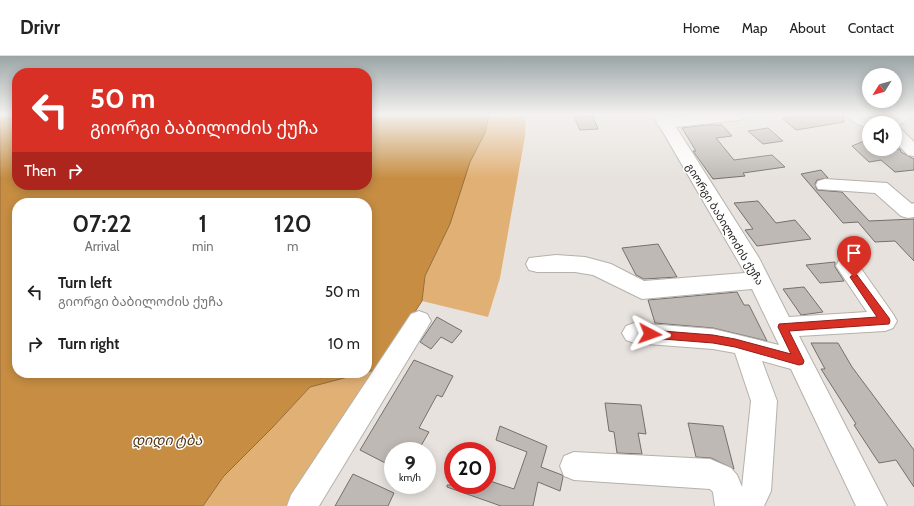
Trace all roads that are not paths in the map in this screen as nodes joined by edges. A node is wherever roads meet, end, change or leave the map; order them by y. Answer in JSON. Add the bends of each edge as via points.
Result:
{"nodes":[{"id":1,"x":672,"y":136,"type":"edge"},
{"id":2,"x":902,"y":140,"type":"edge"},
{"id":3,"x":914,"y":151,"type":"edge"},
{"id":4,"x":825,"y":185,"type":"dead end"},
{"id":5,"x":914,"y":210,"type":"edge"},
{"id":6,"x":537,"y":264,"type":"dead end"},
{"id":7,"x":847,"y":266,"type":"dead end"},
{"id":8,"x":759,"y":280,"type":"junction"},
{"id":9,"x":419,"y":321,"type":"dead end"},
{"id":10,"x":782,"y":327,"type":"junction"},
{"id":11,"x":634,"y":333,"type":"dead end"},
{"id":12,"x":747,"y":355,"type":"dead end"},
{"id":13,"x":799,"y":361,"type":"junction"},
{"id":14,"x":574,"y":466,"type":"dead end"},
{"id":15,"x":302,"y":506,"type":"edge"},
{"id":16,"x":730,"y":506,"type":"edge"},
{"id":17,"x":735,"y":506,"type":"edge"},
{"id":18,"x":872,"y":506,"type":"edge"}],
"edges":[{"from":1,"to":8,"type":"street","name":"გიორგი ბაბილოძის ქუჩა"},
{"from":2,"to":3,"type":"street"},
{"from":4,"to":5,"type":"street","via":[[880,187],[908,211]]},
{"from":6,"to":8,"type":"street","via":[[588,264],[642,290]]},
{"from":7,"to":10,"type":"street","via":[[885,321]]},
{"from":8,"to":10,"type":"street","name":"გიორგი ბაბილოძის ქუჩა"},
{"from":9,"to":15,"type":"street"},
{"from":10,"to":13,"type":"street","name":"გიორგი ბაბილოძის ქუჩა"},
{"from":11,"to":13,"type":"street","via":[[713,339]]},
{"from":12,"to":17,"type":"street","via":[[764,401],[756,491],[749,503]]},
{"from":13,"to":18,"type":"street","name":"გიორგი ბაბილოძის ქუჩა"},
{"from":14,"to":16,"type":"street","via":[[710,474],[726,483]]}]}
